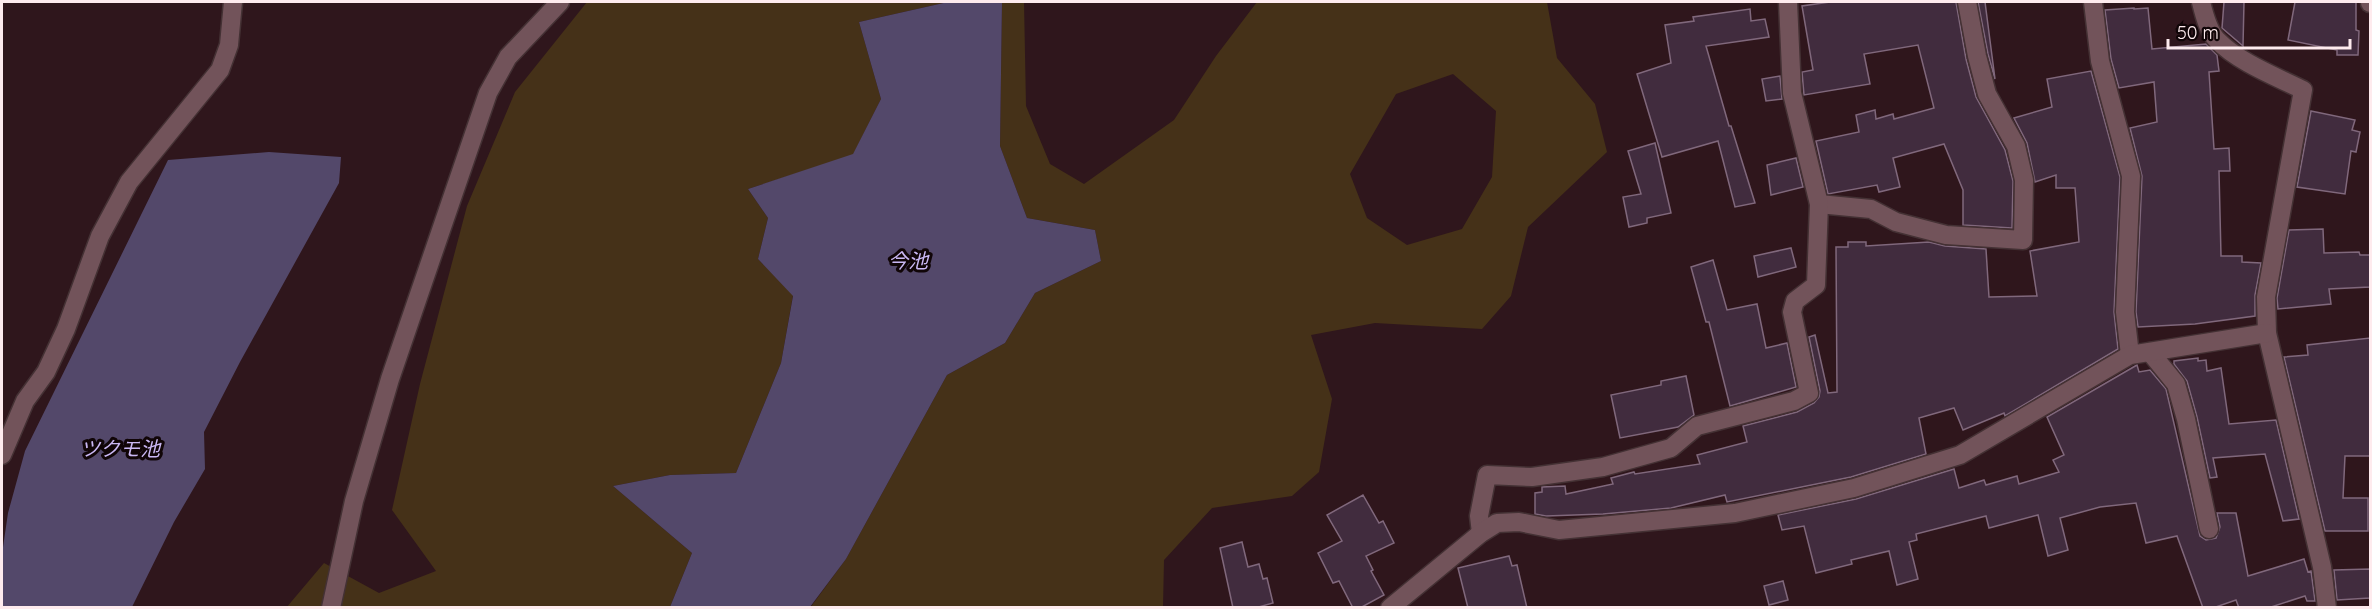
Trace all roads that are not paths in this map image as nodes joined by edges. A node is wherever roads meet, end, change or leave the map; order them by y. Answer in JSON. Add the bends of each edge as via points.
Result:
{"nodes":[{"id":1,"x":233,"y":2,"type":"edge"},
{"id":2,"x":561,"y":2,"type":"edge"},
{"id":3,"x":1788,"y":2,"type":"edge"},
{"id":4,"x":1967,"y":2,"type":"edge"},
{"id":5,"x":2093,"y":2,"type":"edge"},
{"id":6,"x":2201,"y":2,"type":"edge"},
{"id":7,"x":1819,"y":204,"type":"junction"},
{"id":8,"x":2267,"y":333,"type":"junction"},
{"id":9,"x":2150,"y":352,"type":"junction"},
{"id":10,"x":2130,"y":356,"type":"junction"},
{"id":11,"x":2,"y":455,"type":"edge"},
{"id":12,"x":2209,"y":530,"type":"dead end"},
{"id":13,"x":1481,"y":533,"type":"junction"},
{"id":14,"x":332,"y":608,"type":"edge"},
{"id":15,"x":1390,"y":608,"type":"edge"},
{"id":16,"x":2327,"y":608,"type":"edge"}],
"edges":[{"from":1,"to":11,"type":"street","via":[[229,45],[220,70],[129,182],[100,236],[46,372],[25,401]]},
{"from":2,"to":14,"type":"street","via":[[508,57],[488,93],[390,379],[354,501]]},
{"from":3,"to":7,"type":"street","via":[[1791,93]]},
{"from":4,"to":7,"type":"street","via":[[1987,94],[2016,147],[2024,180],[2023,240],[1946,235],[1896,222],[1871,208]]},
{"from":5,"to":10,"type":"street","via":[[2100,61],[2131,176],[2125,312]]},
{"from":6,"to":8,"type":"street","via":[[2217,40],[2252,65],[2303,90],[2266,297]]},
{"from":7,"to":13,"type":"street","via":[[1816,285],[1795,301],[1792,312],[1809,393],[1794,401],[1697,426],[1671,448],[1603,467],[1532,477],[1487,475],[1479,516]]},
{"from":8,"to":9,"type":"street"},
{"from":8,"to":16,"type":"street","via":[[2322,567]]},
{"from":9,"to":10,"type":"street"},
{"from":9,"to":12,"type":"street","via":[[2176,384]]},
{"from":10,"to":13,"type":"street","via":[[1960,454],[1854,488],[1735,513],[1559,530],[1519,522],[1497,523]]},
{"from":13,"to":15,"type":"street"}]}
